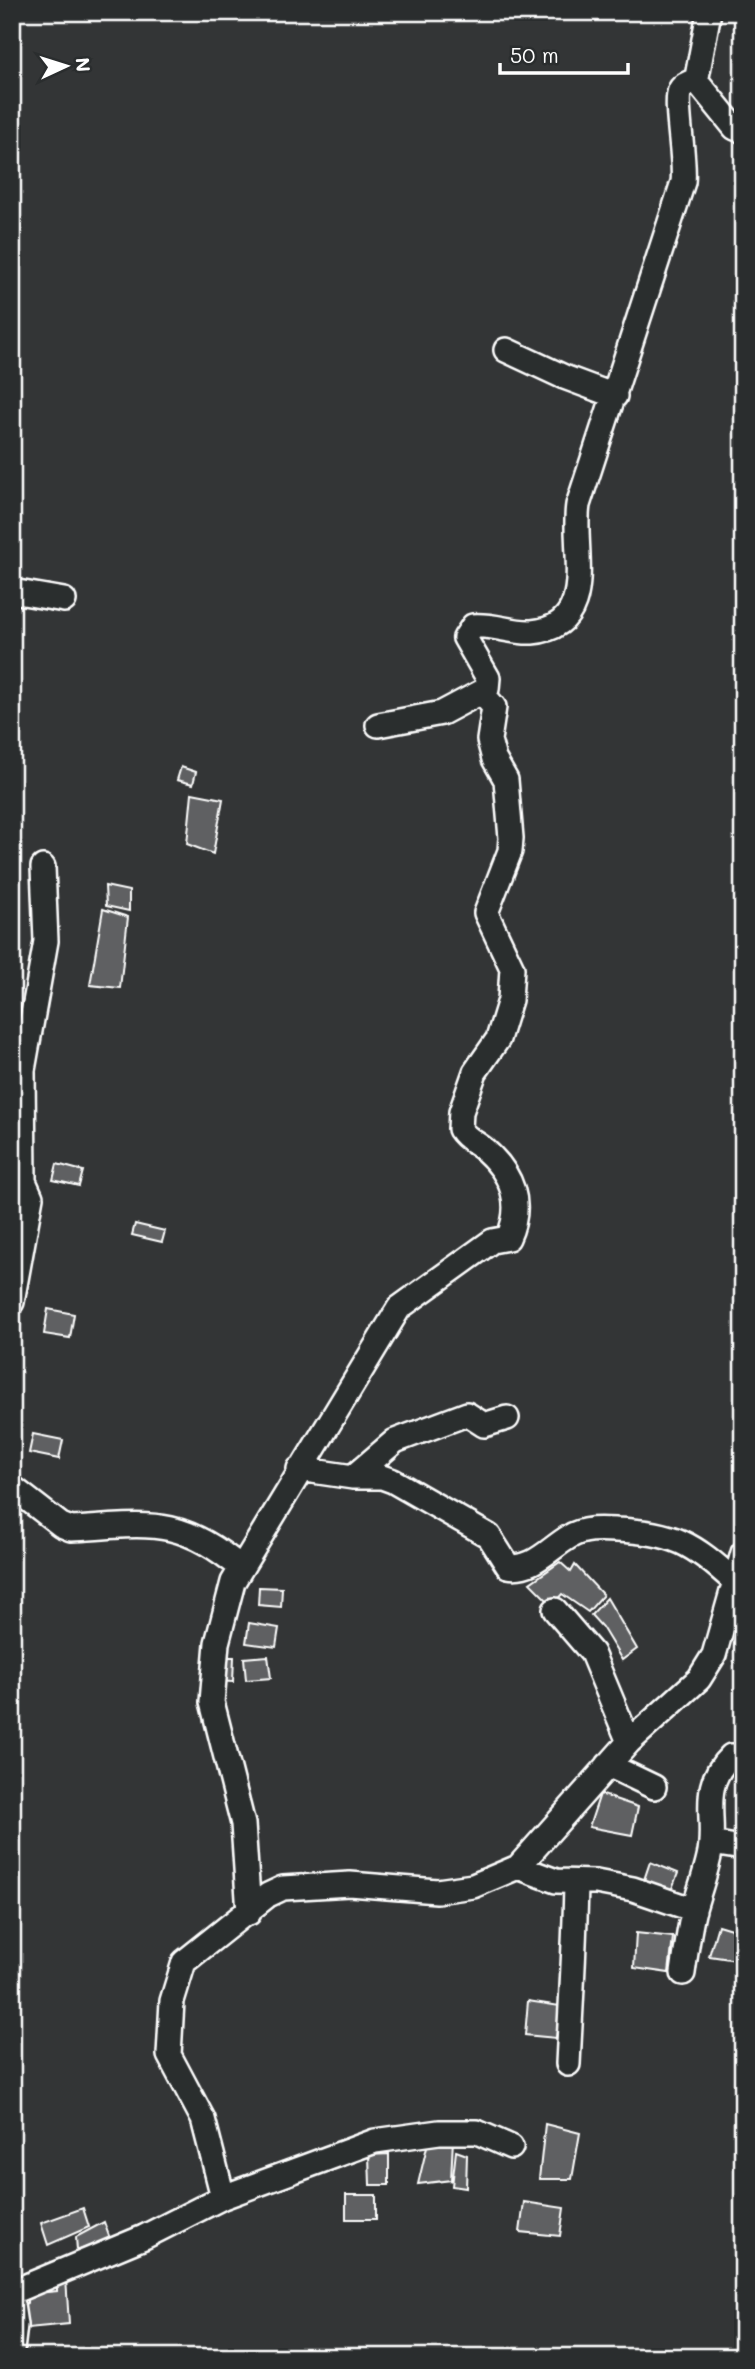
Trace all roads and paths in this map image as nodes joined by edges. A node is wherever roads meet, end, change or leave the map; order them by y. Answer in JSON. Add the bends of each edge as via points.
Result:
{"nodes":[{"id":1,"x":709,"y":12,"type":"edge"},
{"id":2,"x":696,"y":80,"type":"junction"},
{"id":3,"x":743,"y":131,"type":"edge"},
{"id":4,"x":506,"y":349,"type":"dead end"},
{"id":5,"x":615,"y":396,"type":"junction"},
{"id":6,"x":12,"y":591,"type":"edge"},
{"id":7,"x":64,"y":600,"type":"dead end"},
{"id":8,"x":482,"y":693,"type":"junction"},
{"id":9,"x":378,"y":725,"type":"dead end"},
{"id":10,"x":43,"y":867,"type":"dead end"},
{"id":11,"x":12,"y":1302,"type":"edge"},
{"id":12,"x":508,"y":1418,"type":"dead end"},
{"id":13,"x":299,"y":1469,"type":"junction"},
{"id":14,"x":353,"y":1477,"type":"junction"},
{"id":15,"x":12,"y":1487,"type":"edge"},
{"id":16,"x":743,"y":1553,"type":"edge"},
{"id":17,"x":241,"y":1568,"type":"junction"},
{"id":18,"x":735,"y":1582,"type":"junction"},
{"id":19,"x":555,"y":1610,"type":"dead end"},
{"id":20,"x":629,"y":1742,"type":"junction"},
{"id":21,"x":743,"y":1756,"type":"edge"},
{"id":22,"x":608,"y":1765,"type":"junction"},
{"id":23,"x":654,"y":1787,"type":"dead end"},
{"id":24,"x":711,"y":1843,"type":"junction"},
{"id":25,"x":743,"y":1848,"type":"edge"},
{"id":26,"x":518,"y":1867,"type":"junction"},
{"id":27,"x":576,"y":1882,"type":"junction"},
{"id":28,"x":694,"y":1910,"type":"junction"},
{"id":29,"x":249,"y":1913,"type":"junction"},
{"id":30,"x":682,"y":1973,"type":"dead end"},
{"id":31,"x":568,"y":2064,"type":"dead end"},
{"id":32,"x":510,"y":2147,"type":"dead end"},
{"id":33,"x":223,"y":2197,"type":"junction"},
{"id":34,"x":12,"y":2292,"type":"edge"},
{"id":35,"x":12,"y":2305,"type":"edge"},
{"id":36,"x":12,"y":2350,"type":"edge"}],
"edges":[{"from":1,"to":2,"type":"street"},
{"from":2,"to":3,"type":"street","via":[[735,128]]},
{"from":2,"to":5,"type":"street","via":[[684,85],[678,95],[683,182]]},
{"from":4,"to":5,"type":"street"},
{"from":5,"to":8,"type":"street","via":[[578,505],[579,588],[573,606],[561,622],[547,629],[531,632],[487,625],[467,631],[472,654],[488,678]]},
{"from":6,"to":7,"type":"street"},
{"from":8,"to":9,"type":"street","via":[[442,713]]},
{"from":8,"to":13,"type":"street","via":[[494,707],[490,748],[506,780],[511,838],[486,914],[512,968],[512,986],[498,1039],[475,1072],[460,1129],[505,1169],[516,1192],[513,1229],[509,1238],[492,1241],[399,1308]]},
{"from":10,"to":11,"type":"street","via":[[46,941],[23,1070],[24,1181],[31,1197]]},
{"from":12,"to":14,"type":"street","via":[[484,1424],[467,1414],[442,1421],[395,1441]]},
{"from":13,"to":14,"type":"street"},
{"from":13,"to":17,"type":"street"},
{"from":14,"to":18,"type":"street","via":[[393,1480],[473,1525],[489,1536],[508,1566],[524,1567],[584,1530],[640,1531],[670,1535],[697,1549]]},
{"from":15,"to":17,"type":"street","via":[[71,1529],[145,1524],[189,1533],[213,1544]]},
{"from":16,"to":18,"type":"street"},
{"from":17,"to":29,"type":"street","via":[[217,1643],[212,1702],[243,1824]]},
{"from":18,"to":20,"type":"street","via":[[713,1655],[699,1679]]},
{"from":19,"to":20,"type":"street","via":[[592,1653]]},
{"from":20,"to":22,"type":"street"},
{"from":21,"to":24,"type":"street","via":[[731,1756],[714,1783],[708,1803]]},
{"from":22,"to":23,"type":"street"},
{"from":22,"to":26,"type":"street"},
{"from":24,"to":25,"type":"street"},
{"from":24,"to":28,"type":"street"},
{"from":26,"to":27,"type":"street","via":[[556,1881]]},
{"from":26,"to":29,"type":"street","via":[[473,1886],[437,1891],[351,1884],[283,1888]]},
{"from":27,"to":28,"type":"street","via":[[634,1889]]},
{"from":27,"to":31,"type":"street","via":[[576,1962]]},
{"from":28,"to":30,"type":"street"},
{"from":29,"to":33,"type":"street","via":[[184,1962],[168,2045],[173,2066],[203,2119]]},
{"from":32,"to":33,"type":"street","via":[[477,2132],[375,2141]]},
{"from":33,"to":34,"type":"street","via":[[144,2237]]},
{"from":35,"to":36,"type":"street"}]}
